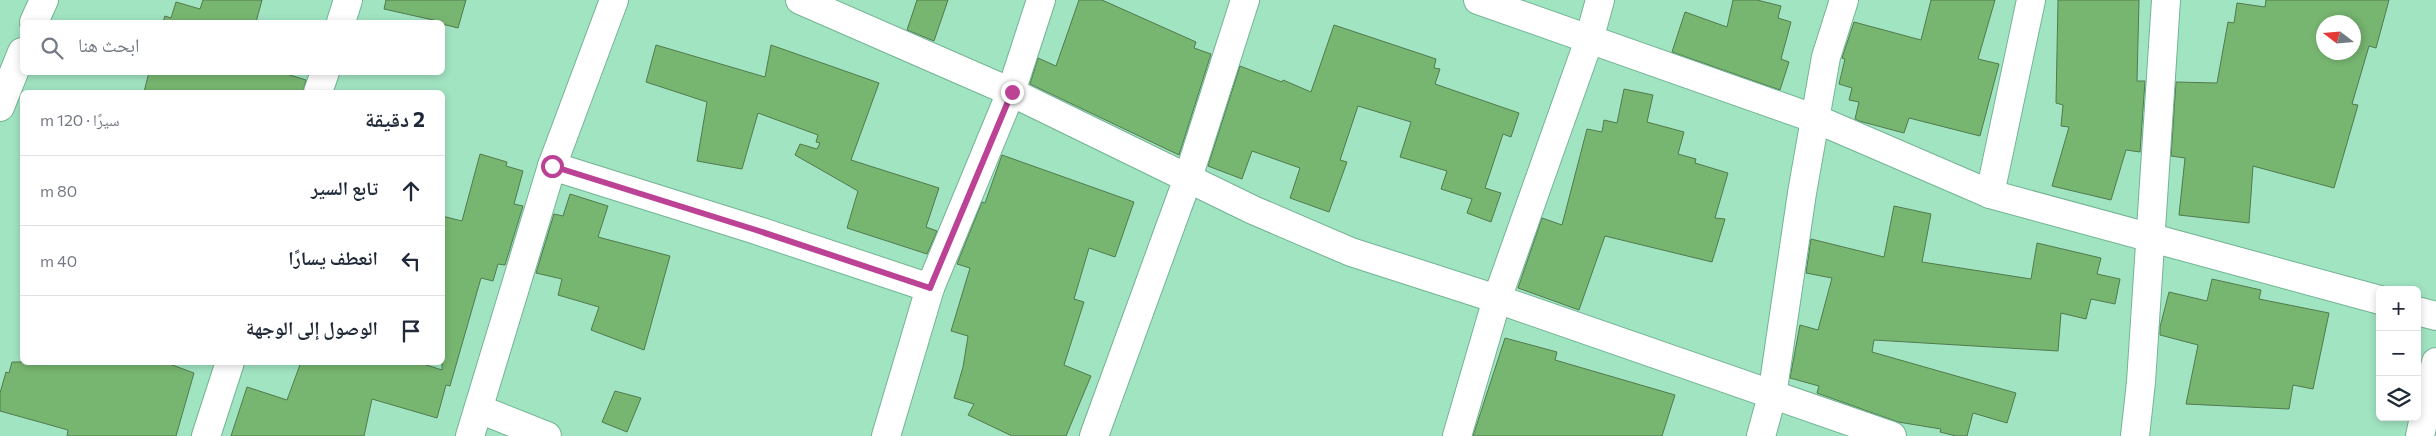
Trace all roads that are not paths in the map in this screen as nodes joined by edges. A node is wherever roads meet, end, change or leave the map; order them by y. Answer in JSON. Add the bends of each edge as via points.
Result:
{"nodes":[{"id":1,"x":44,"y":0,"type":"edge"},
{"id":2,"x":348,"y":0,"type":"edge"},
{"id":3,"x":614,"y":0,"type":"edge"},
{"id":4,"x":800,"y":0,"type":"edge"},
{"id":5,"x":1041,"y":0,"type":"edge"},
{"id":6,"x":1245,"y":0,"type":"edge"},
{"id":7,"x":1478,"y":0,"type":"edge"},
{"id":8,"x":1600,"y":0,"type":"edge"},
{"id":9,"x":1844,"y":0,"type":"edge"},
{"id":10,"x":2031,"y":0,"type":"edge"},
{"id":11,"x":2166,"y":0,"type":"edge"},
{"id":12,"x":35,"y":20,"type":"edge"},
{"id":13,"x":342,"y":20,"type":"edge"},
{"id":14,"x":1589,"y":40,"type":"junction"},
{"id":15,"x":20,"y":57,"type":"edge"},
{"id":16,"x":324,"y":75,"type":"edge"},
{"id":17,"x":319,"y":90,"type":"edge"},
{"id":18,"x":1012,"y":92,"type":"junction"},
{"id":19,"x":0,"y":107,"type":"edge"},
{"id":20,"x":1816,"y":119,"type":"junction"},
{"id":21,"x":552,"y":166,"type":"junction"},
{"id":22,"x":1188,"y":178,"type":"junction"},
{"id":23,"x":1990,"y":194,"type":"junction"},
{"id":24,"x":2149,"y":236,"type":"junction"},
{"id":25,"x":930,"y":288,"type":"junction"},
{"id":26,"x":1497,"y":299,"type":"junction"},
{"id":27,"x":2376,"y":299,"type":"edge"},
{"id":28,"x":2421,"y":312,"type":"edge"},
{"id":29,"x":2436,"y":316,"type":"edge"},
{"id":30,"x":2436,"y":362,"type":"edge"},
{"id":31,"x":229,"y":365,"type":"edge"},
{"id":32,"x":1772,"y":396,"type":"junction"},
{"id":33,"x":478,"y":409,"type":"junction"},
{"id":34,"x":206,"y":436,"type":"edge"},
{"id":35,"x":470,"y":436,"type":"edge"},
{"id":36,"x":547,"y":436,"type":"edge"},
{"id":37,"x":886,"y":436,"type":"edge"},
{"id":38,"x":1094,"y":436,"type":"edge"},
{"id":39,"x":1457,"y":436,"type":"edge"},
{"id":40,"x":1761,"y":436,"type":"edge"},
{"id":41,"x":1892,"y":436,"type":"edge"},
{"id":42,"x":2135,"y":436,"type":"edge"},
{"id":43,"x":2420,"y":436,"type":"edge"}],
"edges":[{"from":1,"to":12,"type":"street"},
{"from":2,"to":13,"type":"street"},
{"from":3,"to":21,"type":"street"},
{"from":4,"to":18,"type":"street"},
{"from":5,"to":18,"type":"street"},
{"from":6,"to":22,"type":"street"},
{"from":7,"to":14,"type":"street"},
{"from":8,"to":14,"type":"street"},
{"from":9,"to":20,"type":"street","via":[[1826,57]]},
{"from":10,"to":23,"type":"street"},
{"from":11,"to":24,"type":"street"},
{"from":14,"to":20,"type":"street"},
{"from":14,"to":26,"type":"street"},
{"from":15,"to":19,"type":"street"},
{"from":16,"to":17,"type":"street"},
{"from":18,"to":22,"type":"street"},
{"from":18,"to":25,"type":"street"},
{"from":20,"to":23,"type":"street"},
{"from":20,"to":32,"type":"street"},
{"from":21,"to":25,"type":"street"},
{"from":21,"to":33,"type":"street"},
{"from":22,"to":26,"type":"street","via":[[1351,252]]},
{"from":22,"to":38,"type":"street"},
{"from":23,"to":24,"type":"street"},
{"from":24,"to":27,"type":"street"},
{"from":24,"to":42,"type":"street"},
{"from":25,"to":37,"type":"street"},
{"from":26,"to":32,"type":"street"},
{"from":26,"to":39,"type":"street"},
{"from":28,"to":29,"type":"street"},
{"from":30,"to":43,"type":"street"},
{"from":31,"to":34,"type":"street"},
{"from":32,"to":40,"type":"street"},
{"from":32,"to":41,"type":"street"},
{"from":33,"to":35,"type":"street"},
{"from":33,"to":36,"type":"street"}]}
